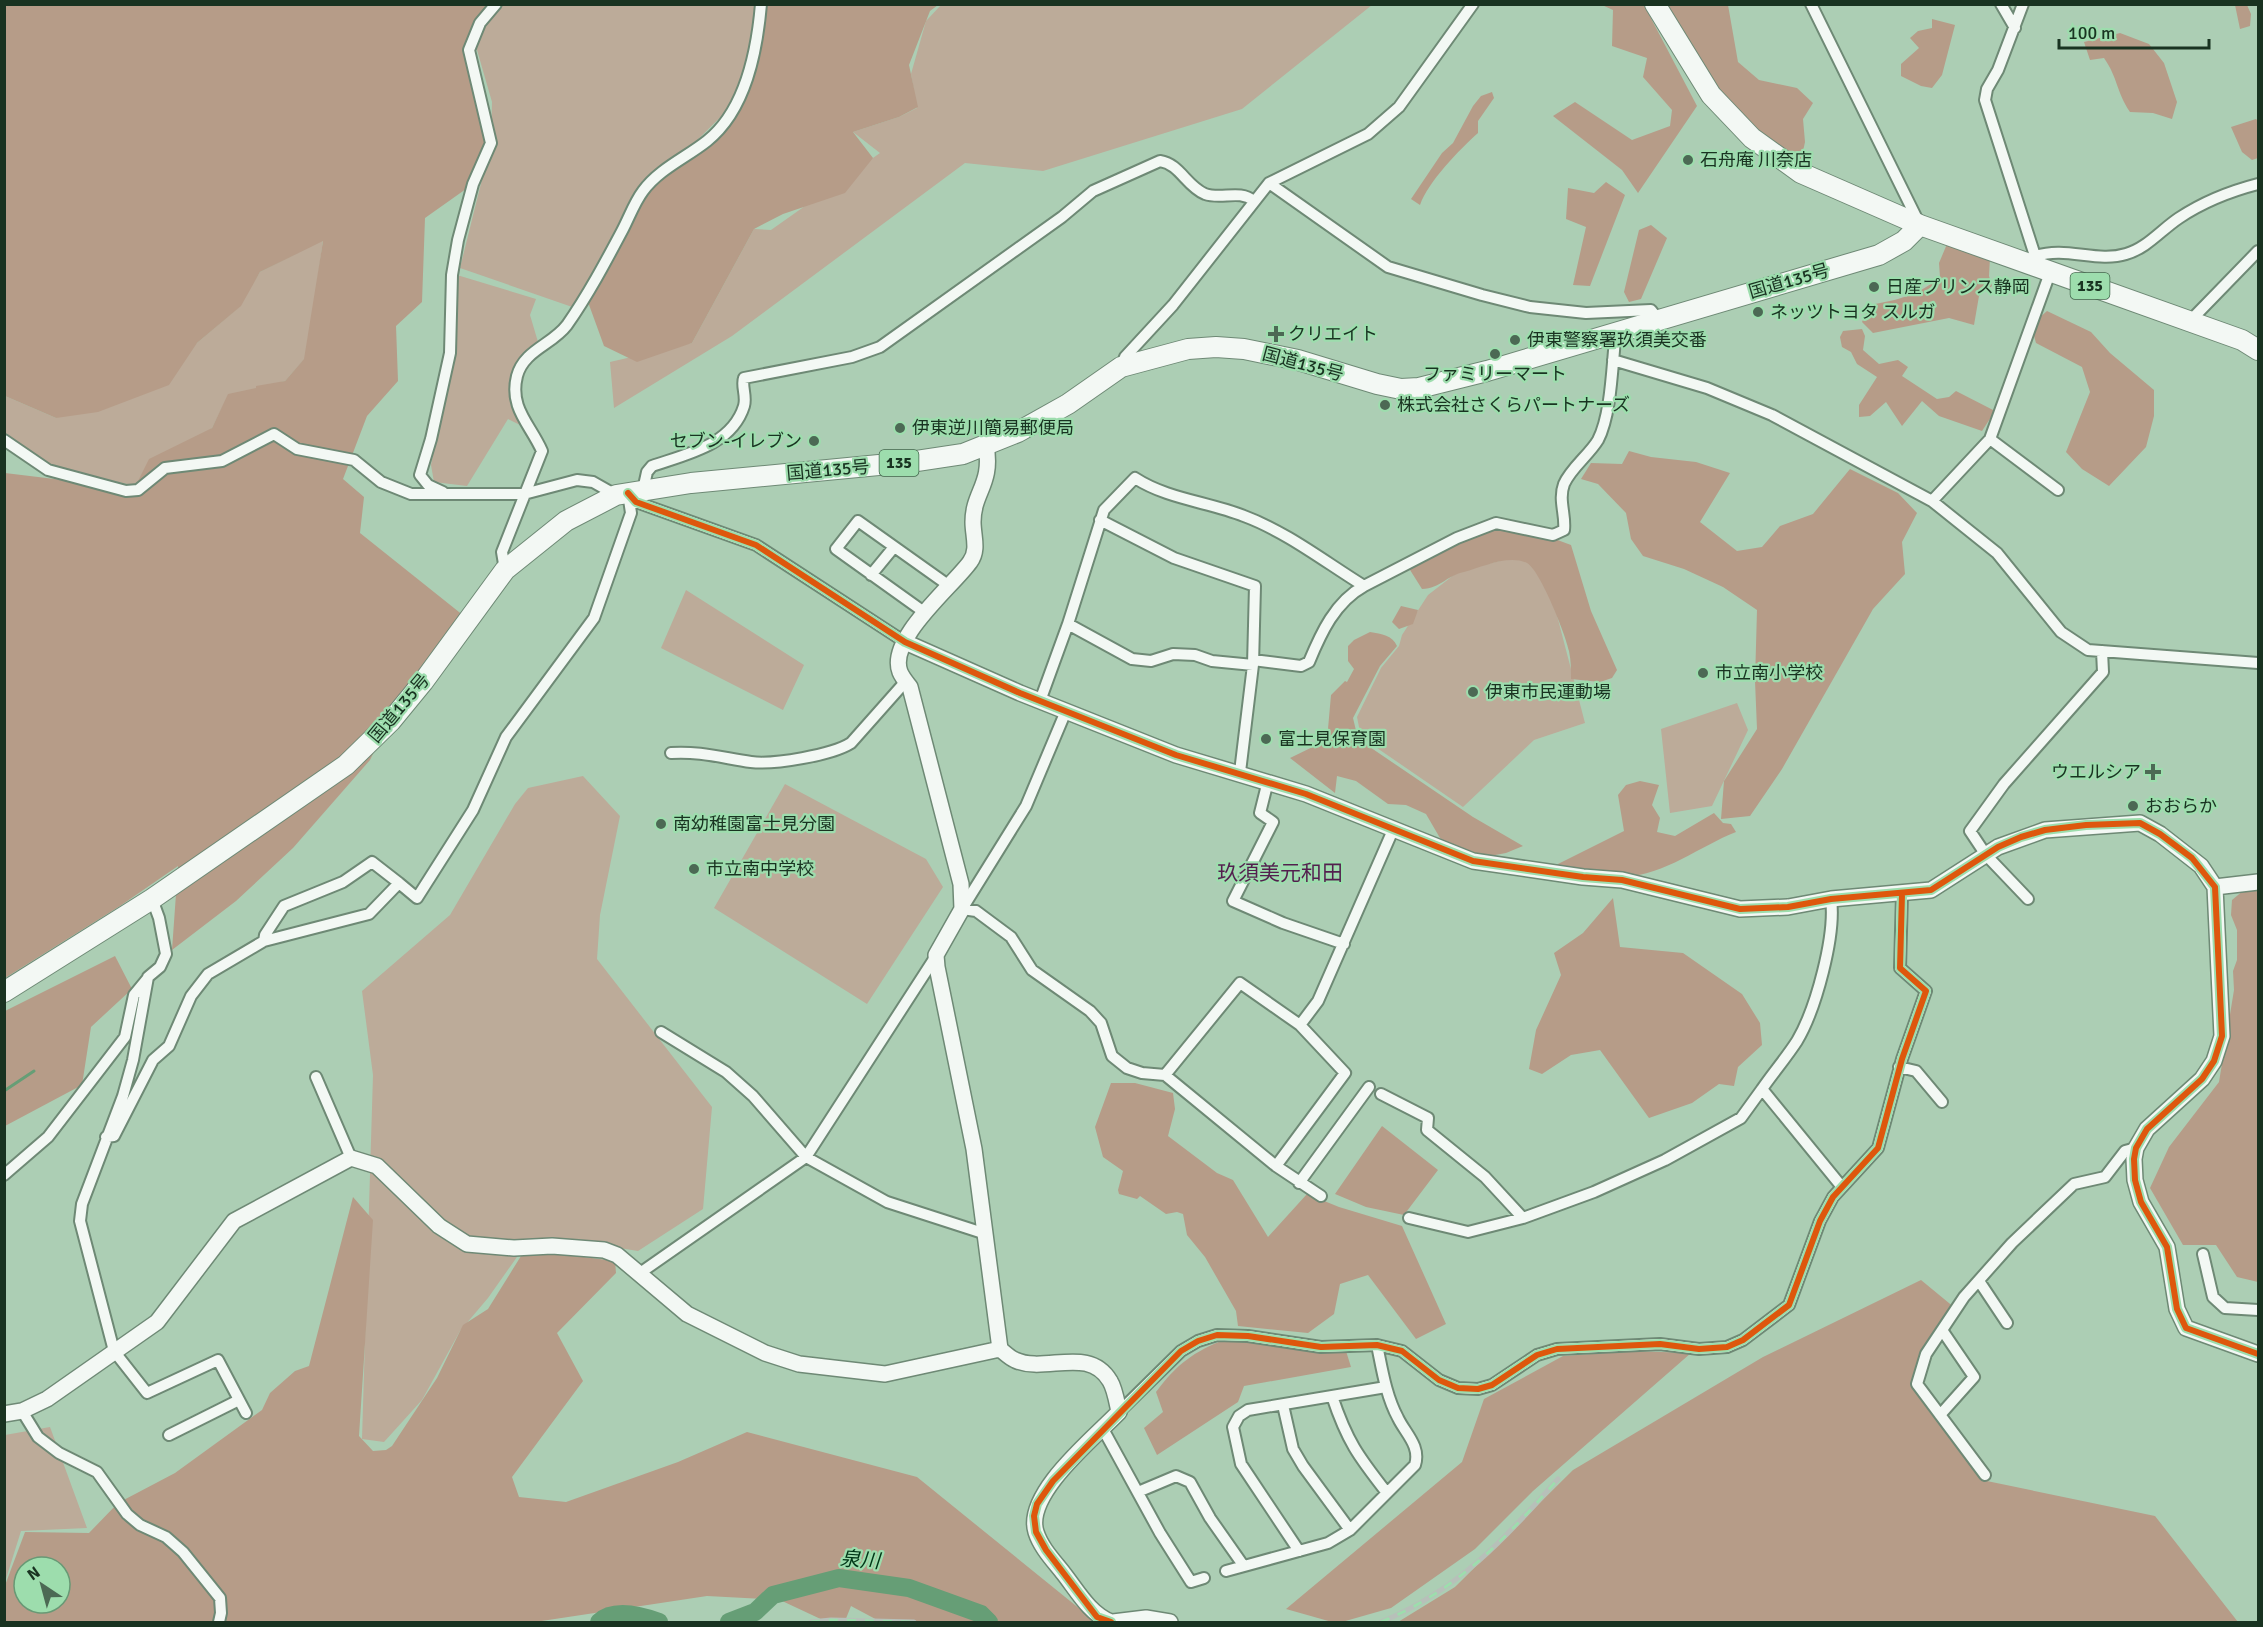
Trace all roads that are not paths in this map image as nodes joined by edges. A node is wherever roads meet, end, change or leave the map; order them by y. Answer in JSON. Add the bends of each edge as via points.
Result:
{"nodes":[{"id":1,"x":496,"y":4,"type":"edge"},
{"id":2,"x":761,"y":4,"type":"edge"},
{"id":3,"x":1473,"y":4,"type":"edge"},
{"id":4,"x":1655,"y":4,"type":"edge"},
{"id":5,"x":1811,"y":4,"type":"edge"},
{"id":6,"x":2001,"y":4,"type":"edge"},
{"id":7,"x":2024,"y":4,"type":"edge"},
{"id":8,"x":2015,"y":28,"type":"junction"},
{"id":9,"x":1269,"y":183,"type":"junction"},
{"id":10,"x":2259,"y":184,"type":"edge"},
{"id":11,"x":1254,"y":201,"type":"junction"},
{"id":12,"x":1920,"y":225,"type":"junction"},
{"id":13,"x":2259,"y":251,"type":"edge"},
{"id":14,"x":2042,"y":264,"type":"junction"},
{"id":15,"x":1658,"y":319,"type":"junction"},
{"id":16,"x":2190,"y":321,"type":"junction"},
{"id":17,"x":1612,"y":333,"type":"junction"},
{"id":18,"x":2259,"y":350,"type":"edge"},
{"id":19,"x":1613,"y":360,"type":"junction"},
{"id":20,"x":1121,"y":367,"type":"junction"},
{"id":21,"x":1990,"y":439,"type":"junction"},
{"id":22,"x":4,"y":440,"type":"edge"},
{"id":23,"x":986,"y":446,"type":"junction"},
{"id":24,"x":2058,"y":490,"type":"dead end"},
{"id":25,"x":629,"y":493,"type":"junction"},
{"id":26,"x":524,"y":494,"type":"junction"},
{"id":27,"x":449,"y":495,"type":"junction"},
{"id":28,"x":1932,"y":501,"type":"junction"},
{"id":29,"x":1100,"y":520,"type":"junction"},
{"id":30,"x":894,"y":548,"type":"junction"},
{"id":31,"x":505,"y":570,"type":"junction"},
{"id":32,"x":871,"y":575,"type":"junction"},
{"id":33,"x":948,"y":585,"type":"junction"},
{"id":34,"x":1364,"y":586,"type":"junction"},
{"id":35,"x":924,"y":612,"type":"junction"},
{"id":36,"x":1068,"y":624,"type":"junction"},
{"id":37,"x":905,"y":642,"type":"junction"},
{"id":38,"x":2102,"y":651,"type":"junction"},
{"id":39,"x":1253,"y":662,"type":"junction"},
{"id":40,"x":2259,"y":663,"type":"edge"},
{"id":41,"x":906,"y":681,"type":"junction"},
{"id":42,"x":1040,"y":701,"type":"junction"},
{"id":43,"x":1066,"y":711,"type":"junction"},
{"id":44,"x":671,"y":753,"type":"dead end"},
{"id":45,"x":1240,"y":772,"type":"junction"},
{"id":46,"x":1268,"y":782,"type":"junction"},
{"id":47,"x":1393,"y":830,"type":"junction"},
{"id":48,"x":1986,"y":855,"type":"junction"},
{"id":49,"x":2259,"y":882,"type":"edge"},
{"id":50,"x":399,"y":883,"type":"junction"},
{"id":51,"x":2215,"y":887,"type":"junction"},
{"id":52,"x":1902,"y":894,"type":"junction"},
{"id":53,"x":152,"y":898,"type":"junction"},
{"id":54,"x":1831,"y":899,"type":"junction"},
{"id":55,"x":2028,"y":899,"type":"dead end"},
{"id":56,"x":962,"y":909,"type":"junction"},
{"id":57,"x":264,"y":941,"type":"junction"},
{"id":58,"x":1344,"y":944,"type":"junction"},
{"id":59,"x":936,"y":955,"type":"junction"},
{"id":60,"x":148,"y":977,"type":"junction"},
{"id":61,"x":4,"y":992,"type":"edge"},
{"id":62,"x":1300,"y":1024,"type":"junction"},
{"id":63,"x":661,"y":1032,"type":"dead end"},
{"id":64,"x":1899,"y":1067,"type":"junction"},
{"id":65,"x":1165,"y":1075,"type":"junction"},
{"id":66,"x":316,"y":1077,"type":"dead end"},
{"id":67,"x":1369,"y":1087,"type":"dead end"},
{"id":68,"x":1762,"y":1089,"type":"junction"},
{"id":69,"x":1381,"y":1094,"type":"dead end"},
{"id":70,"x":1942,"y":1102,"type":"dead end"},
{"id":71,"x":106,"y":1137,"type":"junction"},
{"id":72,"x":2136,"y":1148,"type":"junction"},
{"id":73,"x":806,"y":1157,"type":"junction"},
{"id":74,"x":351,"y":1158,"type":"junction"},
{"id":75,"x":1276,"y":1166,"type":"junction"},
{"id":76,"x":4,"y":1175,"type":"edge"},
{"id":77,"x":1299,"y":1183,"type":"junction"},
{"id":78,"x":1842,"y":1187,"type":"junction"},
{"id":79,"x":1321,"y":1196,"type":"dead end"},
{"id":80,"x":1409,"y":1218,"type":"dead end"},
{"id":81,"x":1524,"y":1218,"type":"junction"},
{"id":82,"x":986,"y":1234,"type":"junction"},
{"id":83,"x":2203,"y":1254,"type":"dead end"},
{"id":84,"x":640,"y":1273,"type":"junction"},
{"id":85,"x":1979,"y":1281,"type":"junction"},
{"id":86,"x":2259,"y":1310,"type":"edge"},
{"id":87,"x":2007,"y":1323,"type":"dead end"},
{"id":88,"x":1942,"y":1330,"type":"junction"},
{"id":89,"x":1377,"y":1345,"type":"junction"},
{"id":90,"x":1000,"y":1349,"type":"junction"},
{"id":91,"x":114,"y":1351,"type":"junction"},
{"id":92,"x":2259,"y":1353,"type":"edge"},
{"id":93,"x":1386,"y":1387,"type":"junction"},
{"id":94,"x":1332,"y":1396,"type":"junction"},
{"id":95,"x":239,"y":1400,"type":"junction"},
{"id":96,"x":1282,"y":1405,"type":"junction"},
{"id":97,"x":22,"y":1411,"type":"junction"},
{"id":98,"x":1119,"y":1412,"type":"junction"},
{"id":99,"x":246,"y":1413,"type":"dead end"},
{"id":100,"x":4,"y":1414,"type":"edge"},
{"id":101,"x":1940,"y":1415,"type":"junction"},
{"id":102,"x":1103,"y":1428,"type":"junction"},
{"id":103,"x":169,"y":1435,"type":"dead end"},
{"id":104,"x":1984,"y":1475,"type":"dead end"},
{"id":105,"x":1138,"y":1492,"type":"junction"},
{"id":106,"x":1387,"y":1493,"type":"junction"},
{"id":107,"x":1350,"y":1530,"type":"junction"},
{"id":108,"x":1299,"y":1551,"type":"junction"},
{"id":109,"x":1243,"y":1565,"type":"junction"},
{"id":110,"x":1226,"y":1570,"type":"dead end"},
{"id":111,"x":1204,"y":1578,"type":"dead end"},
{"id":112,"x":219,"y":1623,"type":"edge"},
{"id":113,"x":1112,"y":1623,"type":"edge"},
{"id":114,"x":1170,"y":1623,"type":"edge"}],
"edges":[{"from":1,"to":27,"type":"street","via":[[480,23],[469,50],[491,143],[473,184],[458,240],[450,353],[420,475],[428,485]]},
{"from":2,"to":26,"type":"street","via":[[742,95],[725,122],[709,140],[643,191],[591,288],[564,328],[526,357],[517,374],[517,408],[542,451]]},
{"from":3,"to":9,"type":"street","via":[[1399,107],[1368,134]]},
{"from":4,"to":12,"type":"highway","number":"135","via":[[1711,95],[1752,138],[1801,173]]},
{"from":5,"to":12,"type":"street"},
{"from":6,"to":8,"type":"street"},
{"from":7,"to":8,"type":"street"},
{"from":8,"to":14,"type":"street","via":[[1985,100]]},
{"from":9,"to":11,"type":"street"},
{"from":9,"to":15,"type":"street","via":[[1388,267],[1530,307],[1586,313],[1651,310]]},
{"from":10,"to":14,"type":"street","via":[[2205,203],[2128,254],[2052,251]]},
{"from":11,"to":20,"type":"street","via":[[1195,278],[1125,357]]},
{"from":11,"to":25,"type":"street","via":[[1247,195],[1204,193],[1170,163],[1160,161],[1093,191],[880,347],[852,357],[744,378],[744,406],[726,435],[715,443],[652,466]]},
{"from":12,"to":14,"type":"highway","number":"135"},
{"from":12,"to":15,"type":"highway","name":"国道135号","number":"135","via":[[1904,241],[1879,255]]},
{"from":13,"to":16,"type":"street"},
{"from":14,"to":16,"type":"highway","number":"135"},
{"from":14,"to":21,"type":"street"},
{"from":15,"to":17,"type":"highway","name":"国道135号","number":"135"},
{"from":16,"to":18,"type":"highway","number":"135"},
{"from":17,"to":19,"type":"street"},
{"from":17,"to":20,"type":"highway","name":"国道135号","number":"135","via":[[1419,388],[1401,389],[1298,360],[1216,347],[1188,349]]},
{"from":19,"to":28,"type":"street","via":[[1707,388],[1772,415]]},
{"from":19,"to":34,"type":"street","via":[[1603,428],[1597,442],[1564,484],[1564,530],[1553,536],[1496,524],[1457,537]]},
{"from":20,"to":23,"type":"highway","name":"国道135号","number":"135","via":[[1068,404]]},
{"from":21,"to":24,"type":"street"},
{"from":21,"to":28,"type":"street"},
{"from":22,"to":27,"type":"street","via":[[48,470],[126,491],[138,490],[165,468],[222,461],[274,434],[297,449],[354,460],[381,483],[411,494]]},
{"from":23,"to":25,"type":"highway","name":"国道135号","number":"135","via":[[963,454],[910,462],[691,483]]},
{"from":23,"to":33,"type":"street","via":[[990,466],[975,508],[976,545],[971,561]]},
{"from":25,"to":26,"type":"street","via":[[577,480]]},
{"from":25,"to":31,"type":"highway","name":"国道135号","number":"135","via":[[566,521]]},
{"from":25,"to":37,"type":"street","via":[[636,502],[756,545]]},
{"from":25,"to":50,"type":"street","via":[[631,513],[594,618],[506,737],[473,810],[417,898]]},
{"from":26,"to":27,"type":"street"},
{"from":26,"to":31,"type":"street","via":[[502,552]]},
{"from":28,"to":38,"type":"street","via":[[1997,553],[2061,632],[2088,650]]},
{"from":29,"to":34,"type":"street","via":[[1104,510],[1136,477],[1161,491],[1243,515],[1277,531]]},
{"from":29,"to":36,"type":"street"},
{"from":29,"to":39,"type":"street","via":[[1173,558],[1255,586]]},
{"from":30,"to":32,"type":"street"},
{"from":30,"to":32,"type":"street","via":[[858,520],[836,549]]},
{"from":30,"to":33,"type":"street"},
{"from":31,"to":53,"type":"highway","name":"国道135号","number":"135","via":[[423,682],[366,747],[346,765]]},
{"from":32,"to":35,"type":"street"},
{"from":33,"to":35,"type":"street"},
{"from":34,"to":39,"type":"street","via":[[1347,599],[1325,626],[1309,662],[1301,666]]},
{"from":35,"to":37,"type":"street"},
{"from":36,"to":39,"type":"street","via":[[1132,659],[1151,661],[1173,654],[1212,661]]},
{"from":36,"to":42,"type":"street"},
{"from":37,"to":41,"type":"street","via":[[899,671]]},
{"from":37,"to":42,"type":"street"},
{"from":38,"to":40,"type":"street"},
{"from":38,"to":48,"type":"street","via":[[2103,672],[2004,784],[1970,831]]},
{"from":39,"to":45,"type":"street"},
{"from":41,"to":44,"type":"street","via":[[843,748],[799,758],[753,762],[696,751]]},
{"from":41,"to":56,"type":"street","via":[[961,884]]},
{"from":42,"to":43,"type":"street"},
{"from":43,"to":45,"type":"street","via":[[1176,755]]},
{"from":43,"to":56,"type":"street","via":[[1026,806]]},
{"from":45,"to":46,"type":"street"},
{"from":46,"to":47,"type":"street"},
{"from":46,"to":58,"type":"street","via":[[1260,813],[1273,822],[1233,901]]},
{"from":47,"to":54,"type":"street","via":[[1473,861],[1622,880],[1740,909],[1788,907]]},
{"from":47,"to":58,"type":"street"},
{"from":48,"to":51,"type":"street","via":[[2045,830],[2140,823],[2192,858]]},
{"from":48,"to":52,"type":"street","via":[[1931,890]]},
{"from":48,"to":55,"type":"street"},
{"from":49,"to":51,"type":"street"},
{"from":50,"to":57,"type":"street","via":[[369,914]]},
{"from":50,"to":57,"type":"street","via":[[372,862],[343,882],[284,906]]},
{"from":51,"to":72,"type":"street","via":[[2222,1036],[2214,1061],[2202,1079],[2147,1129]]},
{"from":52,"to":54,"type":"street"},
{"from":52,"to":64,"type":"street","via":[[1900,968],[1926,991]]},
{"from":53,"to":60,"type":"street","via":[[166,954],[160,967]]},
{"from":53,"to":61,"type":"highway","name":"国道135号","number":"135"},
{"from":54,"to":68,"type":"street","via":[[1830,940],[1810,1011],[1797,1041]]},
{"from":56,"to":59,"type":"street"},
{"from":56,"to":65,"type":"street","via":[[976,911],[1011,937],[1037,975],[1089,1011],[1101,1023],[1112,1056],[1127,1068]]},
{"from":57,"to":71,"type":"street","via":[[208,974],[191,996],[169,1046],[153,1060],[114,1136]]},
{"from":58,"to":62,"type":"street","via":[[1317,1001]]},
{"from":59,"to":73,"type":"street"},
{"from":59,"to":82,"type":"street","via":[[974,1149]]},
{"from":60,"to":71,"type":"street","via":[[133,1060]]},
{"from":60,"to":76,"type":"street","via":[[134,995],[125,1037],[48,1137]]},
{"from":62,"to":65,"type":"street","via":[[1240,983]]},
{"from":62,"to":75,"type":"street","via":[[1345,1073]]},
{"from":63,"to":73,"type":"street","via":[[726,1072],[753,1096]]},
{"from":64,"to":70,"type":"street","via":[[1916,1071]]},
{"from":64,"to":78,"type":"street","via":[[1878,1148]]},
{"from":65,"to":75,"type":"street"},
{"from":66,"to":74,"type":"street"},
{"from":67,"to":77,"type":"street"},
{"from":68,"to":78,"type":"street"},
{"from":68,"to":81,"type":"street","via":[[1741,1118],[1665,1160]]},
{"from":69,"to":81,"type":"street","via":[[1428,1118],[1427,1130],[1485,1177]]},
{"from":71,"to":91,"type":"street","via":[[82,1204],[80,1221]]},
{"from":72,"to":85,"type":"street","via":[[2125,1151],[2105,1177],[2074,1184],[2012,1243]]},
{"from":72,"to":92,"type":"street","via":[[2135,1180],[2141,1202],[2167,1247],[2180,1318],[2186,1328],[2197,1333]]},
{"from":73,"to":82,"type":"street","via":[[887,1202]]},
{"from":73,"to":84,"type":"street"},
{"from":74,"to":84,"type":"street","via":[[377,1166],[439,1226],[467,1244],[604,1250],[626,1259]]},
{"from":74,"to":91,"type":"street","via":[[234,1221],[157,1322]]},
{"from":75,"to":77,"type":"street"},
{"from":77,"to":79,"type":"street"},
{"from":78,"to":89,"type":"street","via":[[1820,1221],[1789,1305],[1743,1340],[1727,1347],[1699,1349],[1660,1344],[1557,1349],[1537,1355],[1492,1385],[1478,1389],[1458,1388],[1439,1380],[1402,1351]]},
{"from":80,"to":81,"type":"street","via":[[1468,1232]]},
{"from":82,"to":90,"type":"street"},
{"from":83,"to":86,"type":"street","via":[[2213,1297],[2225,1308]]},
{"from":84,"to":90,"type":"street","via":[[687,1314],[765,1353],[799,1364],[885,1374]]},
{"from":85,"to":87,"type":"street"},
{"from":85,"to":88,"type":"street"},
{"from":88,"to":101,"type":"street","via":[[1926,1354],[1917,1384]]},
{"from":88,"to":101,"type":"street","via":[[1974,1377]]},
{"from":89,"to":93,"type":"street"},
{"from":89,"to":98,"type":"street","via":[[1322,1347],[1217,1335],[1182,1351]]},
{"from":90,"to":98,"type":"street","via":[[1026,1364],[1078,1362],[1098,1368],[1111,1382]]},
{"from":91,"to":95,"type":"street","via":[[147,1393],[218,1360]]},
{"from":91,"to":97,"type":"street","via":[[47,1399]]},
{"from":93,"to":94,"type":"street"},
{"from":93,"to":106,"type":"street","via":[[1417,1458],[1415,1465]]},
{"from":94,"to":96,"type":"street"},
{"from":94,"to":106,"type":"street","via":[[1355,1453]]},
{"from":95,"to":99,"type":"street"},
{"from":95,"to":103,"type":"street"},
{"from":96,"to":107,"type":"street","via":[[1293,1449]]},
{"from":96,"to":108,"type":"street","via":[[1248,1410],[1233,1427],[1241,1464]]},
{"from":97,"to":100,"type":"street"},
{"from":97,"to":112,"type":"street","via":[[38,1437],[59,1453],[97,1472],[127,1514],[183,1552],[220,1598]]},
{"from":98,"to":102,"type":"street"},
{"from":101,"to":104,"type":"street"},
{"from":102,"to":105,"type":"street"},
{"from":102,"to":113,"type":"street","via":[[1053,1481],[1037,1504],[1034,1516],[1036,1532],[1046,1550],[1097,1617]]},
{"from":105,"to":109,"type":"street","via":[[1176,1476],[1190,1482]]},
{"from":105,"to":111,"type":"street","via":[[1191,1582]]},
{"from":106,"to":107,"type":"street"},
{"from":107,"to":108,"type":"street","via":[[1328,1543]]},
{"from":108,"to":109,"type":"street"},
{"from":109,"to":110,"type":"street"},
{"from":113,"to":114,"type":"street","via":[[1146,1618]]}]}
